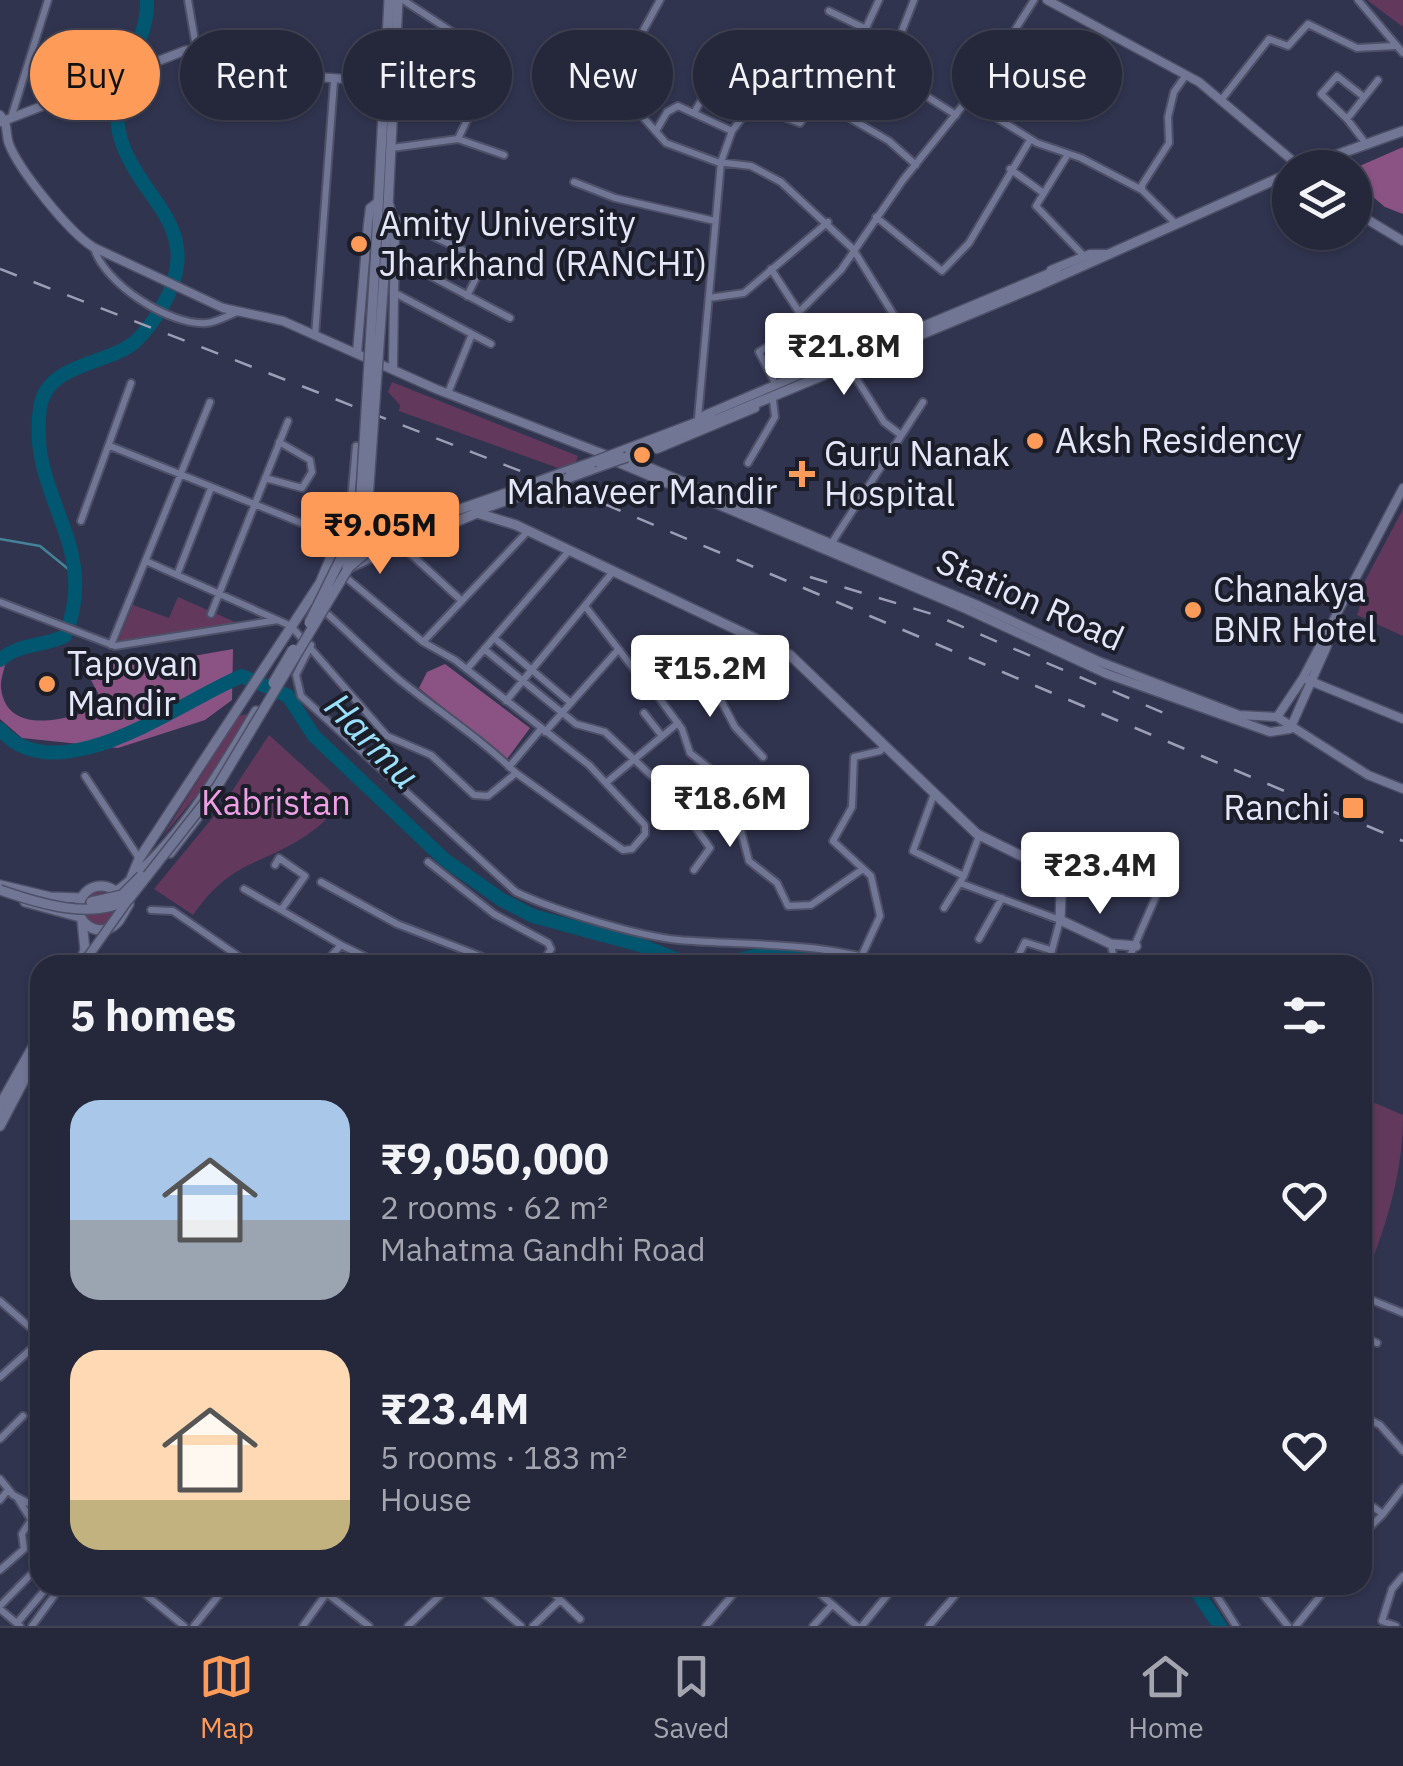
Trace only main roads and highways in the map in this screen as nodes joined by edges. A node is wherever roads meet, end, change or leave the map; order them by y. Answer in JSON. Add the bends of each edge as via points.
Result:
{"nodes":[{"id":1,"x":392,"y":1,"type":"edge"},
{"id":2,"x":391,"y":30,"type":"edge"},
{"id":3,"x":388,"y":120,"type":"edge"},
{"id":4,"x":391,"y":120,"type":"edge"},
{"id":5,"x":1403,"y":131,"type":"edge"},
{"id":6,"x":1352,"y":150,"type":"edge"},
{"id":7,"x":1272,"y":181,"type":"edge"},
{"id":8,"x":384,"y":202,"type":"junction"},
{"id":9,"x":1106,"y":254,"type":"junction"},
{"id":10,"x":624,"y":458,"type":"junction"},
{"id":11,"x":398,"y":539,"type":"junction"},
{"id":12,"x":259,"y":715,"type":"junction"},
{"id":13,"x":130,"y":881,"type":"junction"},
{"id":14,"x":0,"y":889,"type":"edge"},
{"id":15,"x":116,"y":892,"type":"junction"},
{"id":16,"x":81,"y":898,"type":"junction"},
{"id":17,"x":81,"y":919,"type":"junction"},
{"id":18,"x":115,"y":925,"type":"junction"},
{"id":19,"x":1136,"y":946,"type":"road end"},
{"id":20,"x":84,"y":955,"type":"edge"},
{"id":21,"x":90,"y":955,"type":"edge"},
{"id":22,"x":30,"y":1054,"type":"edge"},
{"id":23,"x":30,"y":1068,"type":"edge"},
{"id":24,"x":0,"y":1106,"type":"edge"},
{"id":25,"x":0,"y":1126,"type":"edge"}],
"edges":[{"from":1,"to":2,"type":"main road"},
{"from":3,"to":8,"type":"main road"},
{"from":4,"to":8,"type":"main road"},
{"from":5,"to":6,"type":"main road"},
{"from":7,"to":9,"type":"main road"},
{"from":8,"to":12,"type":"main road","bridge":true,"via":[[361,493],[345,550]]},
{"from":9,"to":10,"type":"main road"},
{"from":9,"to":10,"type":"main road"},
{"from":10,"to":11,"type":"main road","bridge":true,"via":[[599,461]]},
{"from":11,"to":14,"type":"main road","bridge":true,"via":[[345,563],[220,776],[128,891],[83,902]]},
{"from":11,"to":14,"type":"main road","bridge":true,"via":[[349,567],[216,788],[129,899],[77,908]]},
{"from":12,"to":13,"type":"main road","via":[[186,820]]},
{"from":12,"to":18,"type":"main road","via":[[191,828]]},
{"from":13,"to":15,"type":"main road"},
{"from":13,"to":19,"type":"main road","via":[[330,567],[350,512],[399,541],[478,513],[790,655],[979,836],[1052,871],[1061,892],[1060,920],[1112,944]]},
{"from":14,"to":16,"type":"main road"},
{"from":14,"to":17,"type":"main road"},
{"from":15,"to":16,"type":"main road","via":[[97,886]]},
{"from":15,"to":18,"type":"main road","via":[[123,911]]},
{"from":16,"to":17,"type":"main road"},
{"from":17,"to":18,"type":"main road","via":[[90,928]]},
{"from":17,"to":20,"type":"main road"},
{"from":18,"to":21,"type":"main road"},
{"from":22,"to":24,"type":"main road"},
{"from":23,"to":25,"type":"main road"}]}
